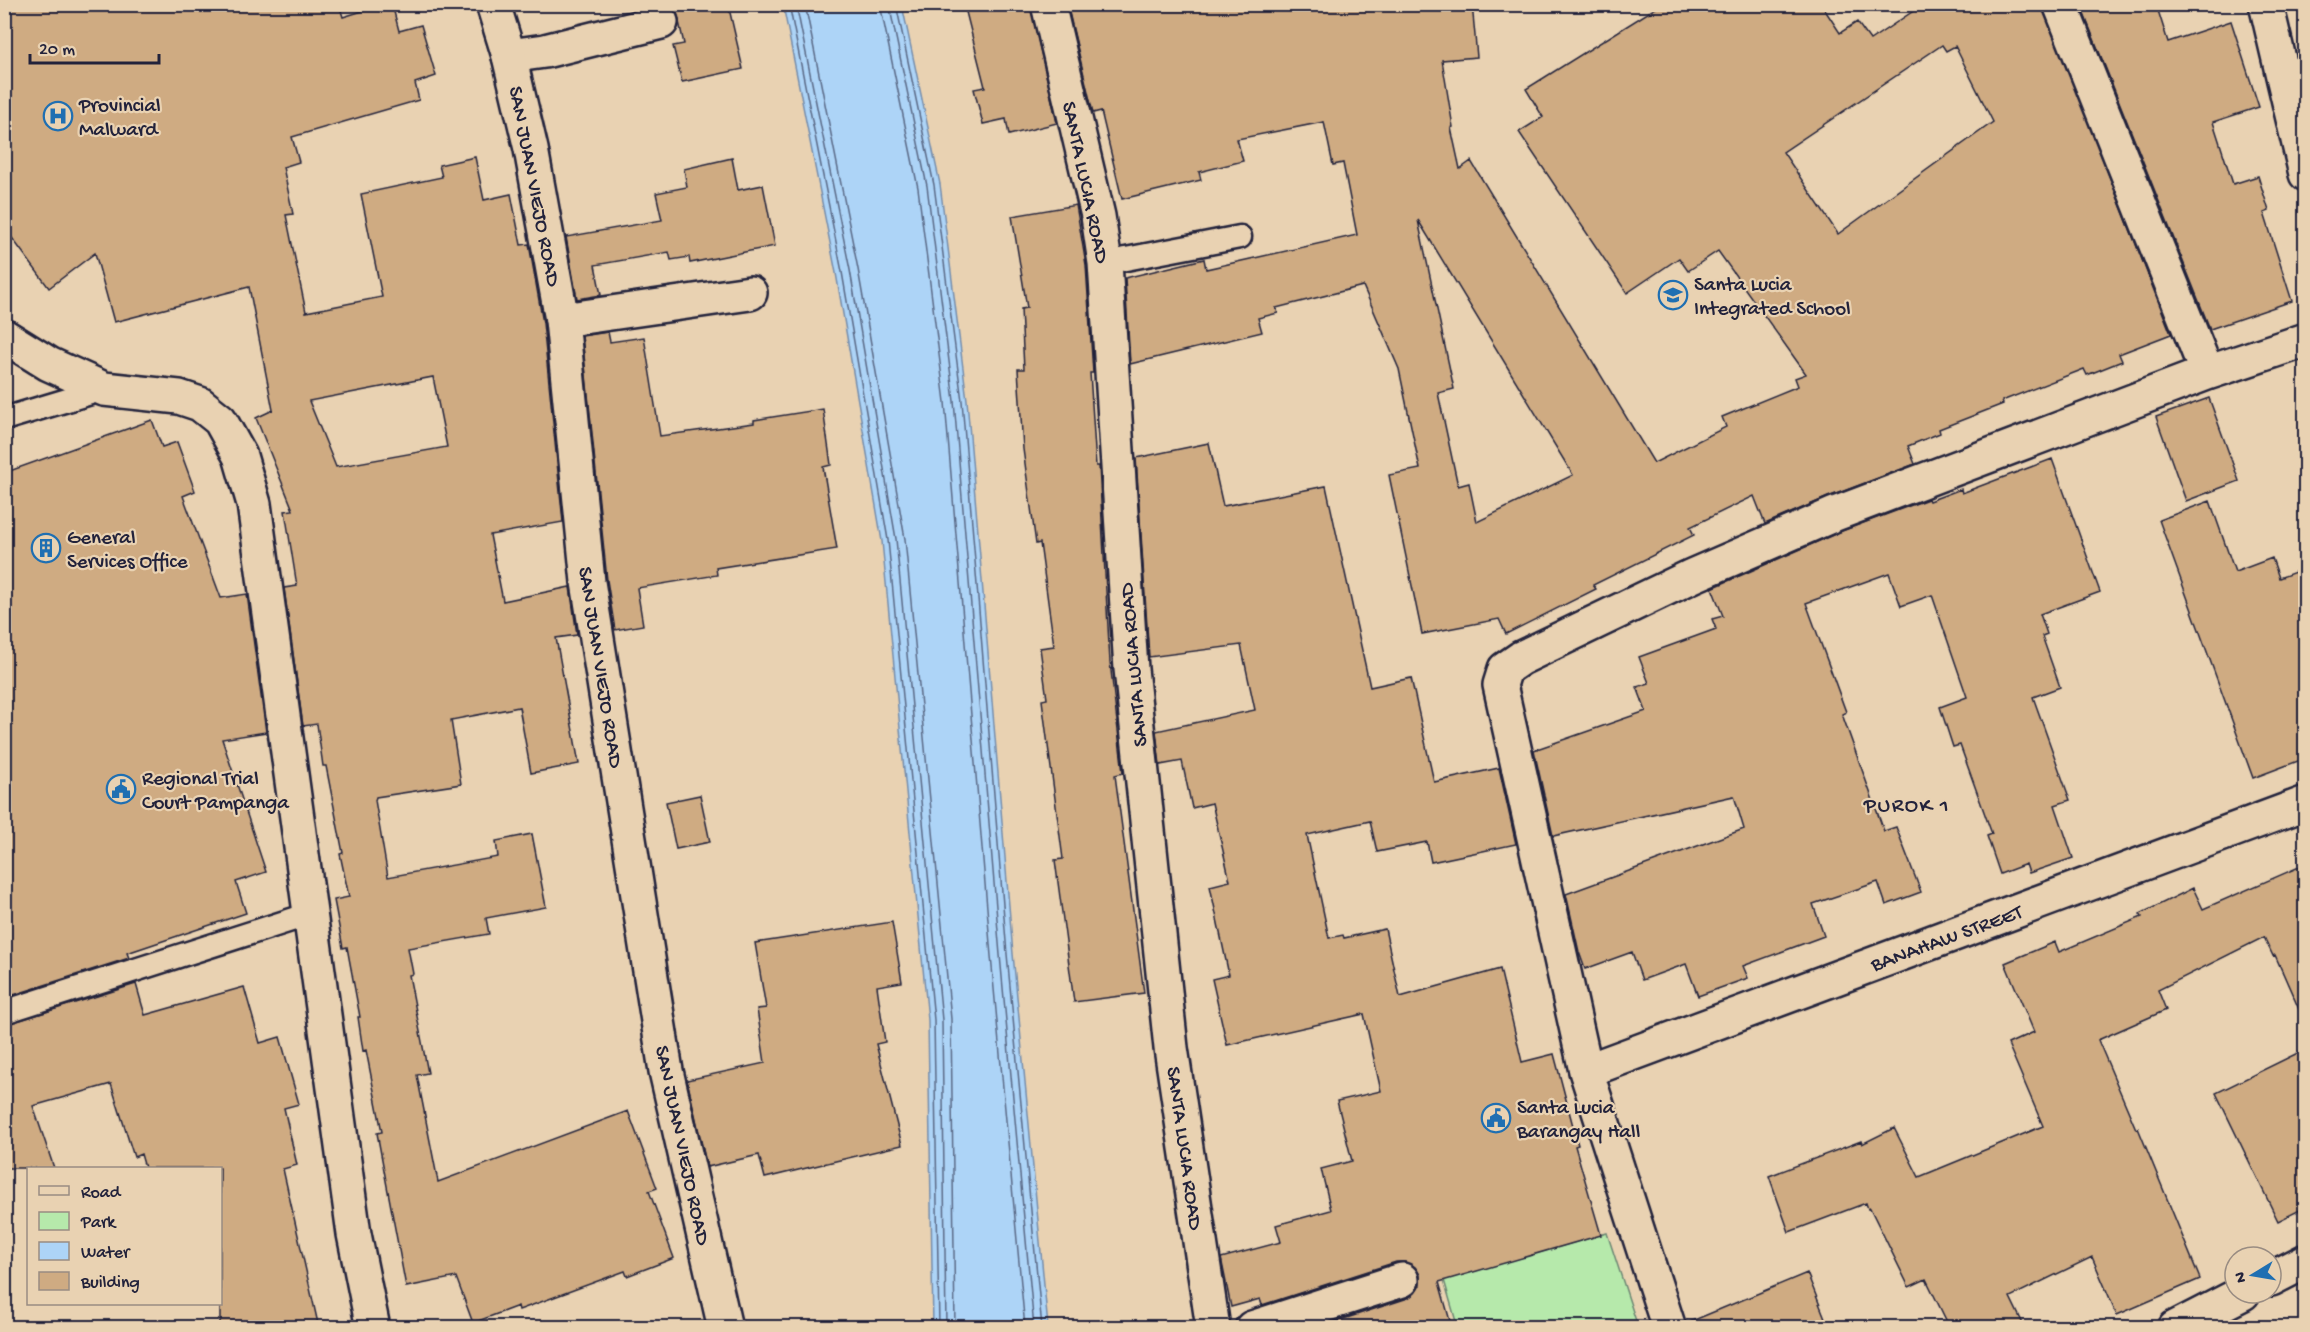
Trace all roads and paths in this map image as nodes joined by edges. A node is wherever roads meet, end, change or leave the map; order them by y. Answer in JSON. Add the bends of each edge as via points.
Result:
{"nodes":[{"id":1,"x":493,"y":4,"type":"edge"},
{"id":2,"x":1048,"y":4,"type":"edge"},
{"id":3,"x":2060,"y":4,"type":"edge"},
{"id":4,"x":2266,"y":4,"type":"edge"},
{"id":5,"x":661,"y":22,"type":"dead end"},
{"id":6,"x":509,"y":56,"type":"junction"},
{"id":7,"x":2306,"y":174,"type":"edge"},
{"id":8,"x":1240,"y":237,"type":"dead end"},
{"id":9,"x":1105,"y":262,"type":"junction"},
{"id":10,"x":750,"y":293,"type":"dead end"},
{"id":11,"x":562,"y":320,"type":"junction"},
{"id":12,"x":4,"y":336,"type":"edge"},
{"id":13,"x":2306,"y":340,"type":"edge"},
{"id":14,"x":2207,"y":373,"type":"junction"},
{"id":15,"x":104,"y":389,"type":"junction"},
{"id":16,"x":4,"y":419,"type":"edge"},
{"id":17,"x":2306,"y":803,"type":"edge"},
{"id":18,"x":310,"y":914,"type":"junction"},
{"id":19,"x":4,"y":1012,"type":"edge"},
{"id":20,"x":1586,"y":1071,"type":"junction"},
{"id":21,"x":2306,"y":1261,"type":"edge"},
{"id":22,"x":2283,"y":1273,"type":"edge"},
{"id":23,"x":1402,"y":1280,"type":"dead end"},
{"id":24,"x":2223,"y":1303,"type":"edge"},
{"id":25,"x":374,"y":1328,"type":"edge"},
{"id":26,"x":725,"y":1328,"type":"edge"},
{"id":27,"x":1214,"y":1328,"type":"edge"},
{"id":28,"x":1252,"y":1328,"type":"edge"},
{"id":29,"x":1669,"y":1328,"type":"edge"},
{"id":30,"x":2175,"y":1328,"type":"edge"}],
"edges":[{"from":1,"to":6,"type":"street","name":"SAN JUAN VIEJO ROAD"},
{"from":2,"to":9,"type":"street","name":"SANTA LUCIA ROAD","via":[[1098,216]]},
{"from":3,"to":14,"type":"street"},
{"from":4,"to":7,"type":"street"},
{"from":5,"to":6,"type":"street"},
{"from":6,"to":11,"type":"street","name":"SAN JUAN VIEJO ROAD","via":[[531,149]]},
{"from":8,"to":9,"type":"lane"},
{"from":9,"to":27,"type":"street","name":"SANTA LUCIA ROAD","via":[[1131,669],[1171,1048]]},
{"from":10,"to":11,"type":"street"},
{"from":11,"to":26,"type":"street","name":"SAN JUAN VIEJO ROAD","via":[[588,582],[664,1059]]},
{"from":12,"to":15,"type":"street","via":[[49,364]]},
{"from":13,"to":14,"type":"street"},
{"from":14,"to":20,"type":"street","via":[[1835,514],[1692,576],[1505,669],[1500,685]]},
{"from":15,"to":16,"type":"lane"},
{"from":15,"to":18,"type":"street","via":[[179,397],[200,404],[220,420],[240,456],[254,504]]},
{"from":17,"to":20,"type":"street","name":"BANAHAW STREET"},
{"from":18,"to":19,"type":"lane"},
{"from":18,"to":25,"type":"street","via":[[354,1234]]},
{"from":20,"to":29,"type":"street"},
{"from":21,"to":22,"type":"street"},
{"from":23,"to":28,"type":"street"},
{"from":24,"to":30,"type":"street"}]}
